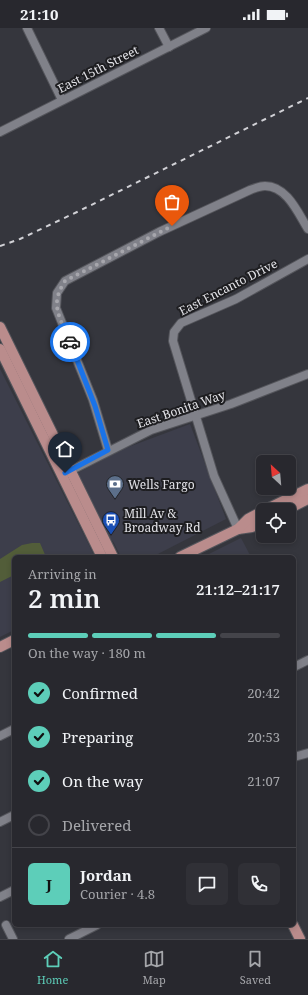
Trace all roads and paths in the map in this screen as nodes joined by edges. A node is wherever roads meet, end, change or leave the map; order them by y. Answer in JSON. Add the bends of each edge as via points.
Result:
{"nodes":[{"id":1,"x":27,"y":28,"type":"edge"},
{"id":2,"x":160,"y":28,"type":"edge"},
{"id":3,"x":206,"y":28,"type":"edge"},
{"id":4,"x":169,"y":47,"type":"junction"},
{"id":5,"x":62,"y":100,"type":"junction"},
{"id":6,"x":0,"y":132,"type":"edge"},
{"id":7,"x":308,"y":229,"type":"edge"},
{"id":8,"x":308,"y":259,"type":"edge"},
{"id":9,"x":0,"y":327,"type":"edge"},
{"id":10,"x":0,"y":349,"type":"edge"},
{"id":11,"x":308,"y":374,"type":"edge"},
{"id":12,"x":196,"y":416,"type":"junction"},
{"id":13,"x":108,"y":450,"type":"junction"},
{"id":14,"x":67,"y":471,"type":"junction"},
{"id":15,"x":308,"y":489,"type":"edge"},
{"id":16,"x":308,"y":499,"type":"edge"},
{"id":17,"x":280,"y":503,"type":"edge"},
{"id":18,"x":296,"y":505,"type":"edge"},
{"id":19,"x":256,"y":514,"type":"edge"},
{"id":20,"x":256,"y":525,"type":"edge"},
{"id":21,"x":238,"y":529,"type":"junction"},
{"id":22,"x":101,"y":555,"type":"edge"},
{"id":23,"x":112,"y":555,"type":"edge"},
{"id":24,"x":184,"y":555,"type":"edge"},
{"id":25,"x":12,"y":641,"type":"edge"},
{"id":26,"x":0,"y":647,"type":"edge"},
{"id":27,"x":308,"y":660,"type":"edge"},
{"id":28,"x":296,"y":666,"type":"edge"},
{"id":29,"x":12,"y":730,"type":"edge"},
{"id":30,"x":0,"y":736,"type":"edge"},
{"id":31,"x":308,"y":752,"type":"edge"},
{"id":32,"x":296,"y":756,"type":"edge"},
{"id":33,"x":12,"y":816,"type":"edge"},
{"id":34,"x":0,"y":822,"type":"edge"},
{"id":35,"x":12,"y":891,"type":"edge"},
{"id":36,"x":0,"y":897,"type":"edge"},
{"id":37,"x":6,"y":925,"type":"dead end"},
{"id":38,"x":93,"y":927,"type":"edge"},
{"id":39,"x":294,"y":927,"type":"edge"},
{"id":40,"x":13,"y":939,"type":"edge"},
{"id":41,"x":69,"y":939,"type":"edge"},
{"id":42,"x":300,"y":939,"type":"edge"}],
"edges":[{"from":1,"to":5,"type":"street"},
{"from":2,"to":4,"type":"street"},
{"from":3,"to":4,"type":"street","name":"East 15th Street"},
{"from":4,"to":5,"type":"street","name":"East 15th Street"},
{"from":5,"to":6,"type":"street","name":"East 15th Street"},
{"from":7,"to":13,"type":"street","via":[[290,200],[279,189],[265,186],[250,190],[159,232],[65,281],[57,293],[56,308],[93,400]]},
{"from":8,"to":12,"type":"street","name":"East Encanto Drive","via":[[236,299],[181,324],[174,332],[173,341]]},
{"from":9,"to":14,"type":"main road"},
{"from":10,"to":22,"type":"main road"},
{"from":11,"to":12,"type":"street","name":"East Bonita Way"},
{"from":12,"to":13,"type":"street","name":"East Bonita Way","via":[[151,430]]},
{"from":12,"to":21,"type":"street","name":"East Encanto Drive","via":[[214,476]]},
{"from":13,"to":14,"type":"street","name":"East Bonita Way"},
{"from":14,"to":23,"type":"main road"},
{"from":15,"to":17,"type":"main road"},
{"from":16,"to":18,"type":"main road"},
{"from":19,"to":21,"type":"main road","via":[[248,518]]},
{"from":20,"to":21,"type":"main road"},
{"from":21,"to":24,"type":"main road"},
{"from":25,"to":26,"type":"main road"},
{"from":27,"to":28,"type":"street"},
{"from":29,"to":30,"type":"street"},
{"from":31,"to":32,"type":"street"},
{"from":33,"to":34,"type":"street"},
{"from":35,"to":36,"type":"street"},
{"from":37,"to":40,"type":"street"},
{"from":38,"to":41,"type":"street"},
{"from":39,"to":42,"type":"main road"}]}
